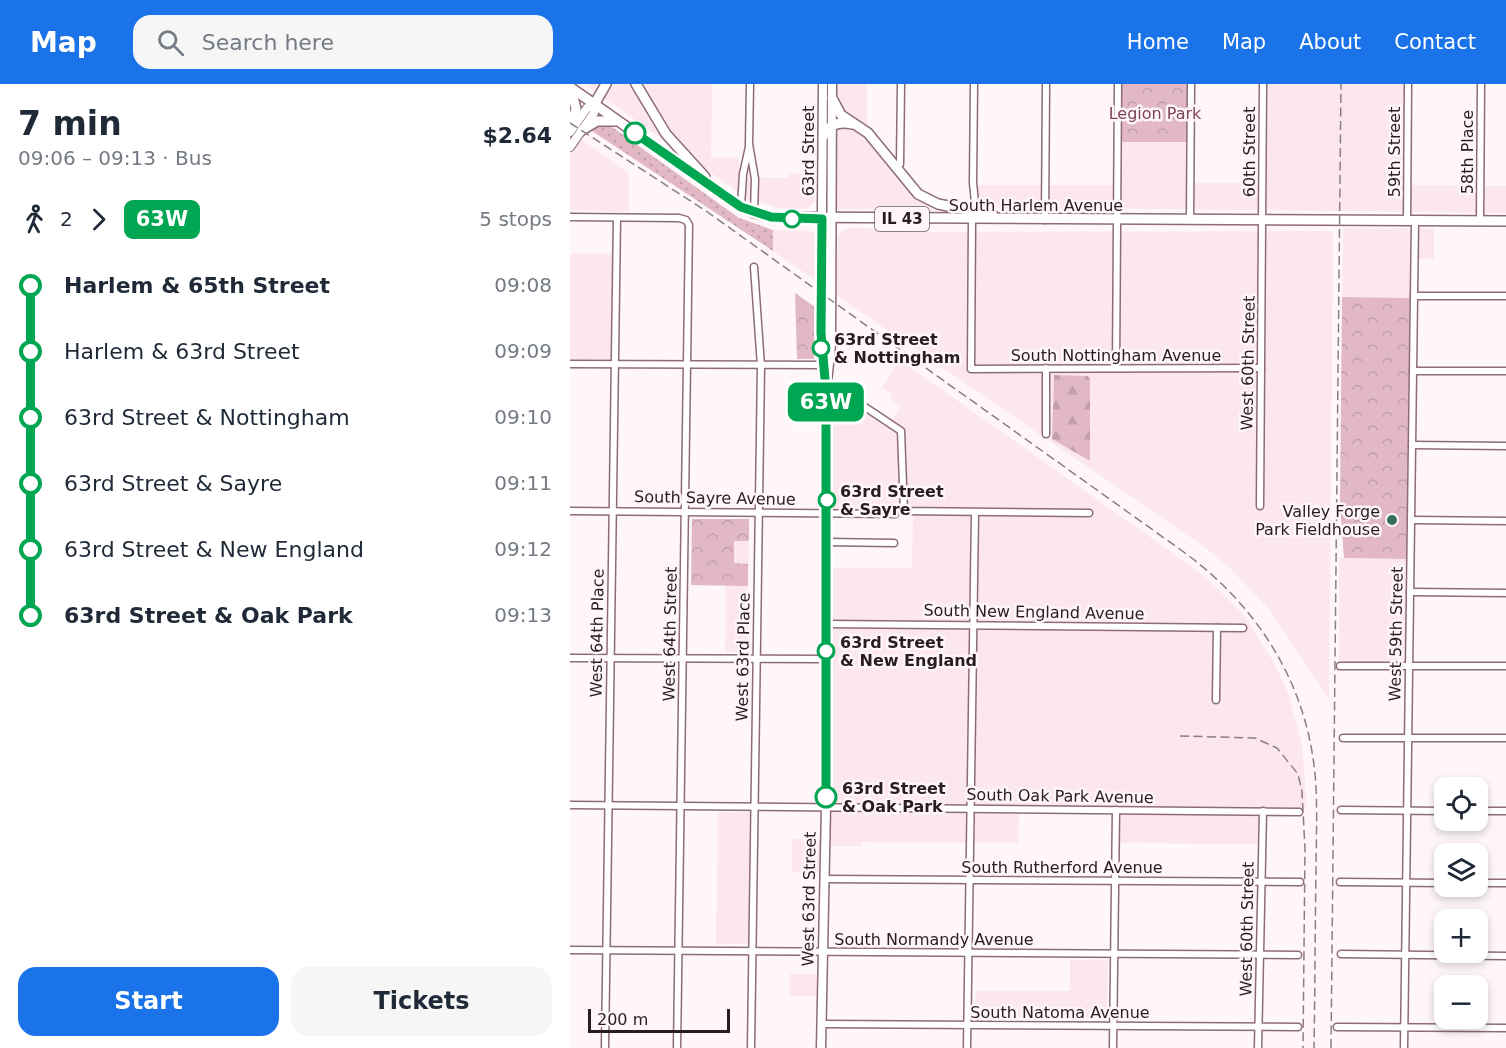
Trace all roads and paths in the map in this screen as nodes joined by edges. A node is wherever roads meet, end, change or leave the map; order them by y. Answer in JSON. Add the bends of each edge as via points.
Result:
{"nodes":[{"id":1,"x":606,"y":84,"type":"edge"},
{"id":2,"x":636,"y":84,"type":"edge"},
{"id":3,"x":750,"y":84,"type":"edge"},
{"id":4,"x":823,"y":84,"type":"edge"},
{"id":5,"x":832,"y":84,"type":"edge"},
{"id":6,"x":901,"y":84,"type":"edge"},
{"id":7,"x":974,"y":84,"type":"edge"},
{"id":8,"x":1046,"y":84,"type":"edge"},
{"id":9,"x":1118,"y":84,"type":"edge"},
{"id":10,"x":1191,"y":84,"type":"edge"},
{"id":11,"x":1263,"y":84,"type":"edge"},
{"id":12,"x":1408,"y":84,"type":"edge"},
{"id":13,"x":1481,"y":84,"type":"edge"},
{"id":14,"x":570,"y":88,"type":"edge"},
{"id":15,"x":832,"y":98,"type":"junction"},
{"id":16,"x":594,"y":105,"type":"junction"},
{"id":17,"x":618,"y":121,"type":"junction"},
{"id":18,"x":832,"y":125,"type":"junction"},
{"id":19,"x":858,"y":125,"type":"junction"},
{"id":20,"x":582,"y":130,"type":"junction"},
{"id":21,"x":570,"y":131,"type":"edge"},
{"id":22,"x":823,"y":137,"type":"junction"},
{"id":23,"x":749,"y":144,"type":"junction"},
{"id":24,"x":570,"y":147,"type":"edge"},
{"id":25,"x":900,"y":164,"type":"dead end"},
{"id":26,"x":721,"y":194,"type":"junction"},
{"id":27,"x":741,"y":207,"type":"junction"},
{"id":28,"x":754,"y":213,"type":"junction"},
{"id":29,"x":974,"y":215,"type":"junction"},
{"id":30,"x":570,"y":217,"type":"edge"},
{"id":31,"x":617,"y":218,"type":"junction"},
{"id":32,"x":827,"y":219,"type":"junction"},
{"id":33,"x":1045,"y":220,"type":"junction"},
{"id":34,"x":1118,"y":220,"type":"junction"},
{"id":35,"x":1190,"y":220,"type":"junction"},
{"id":36,"x":1263,"y":220,"type":"junction"},
{"id":37,"x":1411,"y":221,"type":"junction"},
{"id":38,"x":1480,"y":221,"type":"junction"},
{"id":39,"x":1506,"y":221,"type":"edge"},
{"id":40,"x":754,"y":267,"type":"dead end"},
{"id":41,"x":1414,"y":296,"type":"junction"},
{"id":42,"x":1506,"y":296,"type":"edge"},
{"id":43,"x":570,"y":364,"type":"edge"},
{"id":44,"x":615,"y":365,"type":"junction"},
{"id":45,"x":687,"y":365,"type":"junction"},
{"id":46,"x":826,"y":365,"type":"junction"},
{"id":47,"x":761,"y":366,"type":"junction"},
{"id":48,"x":1046,"y":368,"type":"junction"},
{"id":49,"x":1116,"y":368,"type":"junction"},
{"id":50,"x":1261,"y":368,"type":"junction"},
{"id":51,"x":1413,"y":371,"type":"junction"},
{"id":52,"x":1506,"y":371,"type":"edge"},
{"id":53,"x":826,"y":391,"type":"junction"},
{"id":54,"x":1046,"y":434,"type":"dead end"},
{"id":55,"x":1412,"y":445,"type":"junction"},
{"id":56,"x":1506,"y":446,"type":"edge"},
{"id":57,"x":1260,"y":506,"type":"dead end"},
{"id":58,"x":570,"y":511,"type":"edge"},
{"id":59,"x":613,"y":511,"type":"junction"},
{"id":60,"x":685,"y":512,"type":"junction"},
{"id":61,"x":759,"y":512,"type":"junction"},
{"id":62,"x":827,"y":513,"type":"junction"},
{"id":63,"x":975,"y":513,"type":"junction"},
{"id":64,"x":1089,"y":513,"type":"dead end"},
{"id":65,"x":895,"y":514,"type":"dead end"},
{"id":66,"x":1411,"y":520,"type":"junction"},
{"id":67,"x":1506,"y":521,"type":"edge"},
{"id":68,"x":826,"y":542,"type":"junction"},
{"id":69,"x":894,"y":543,"type":"dead end"},
{"id":70,"x":1410,"y":592,"type":"junction"},
{"id":71,"x":1506,"y":593,"type":"edge"},
{"id":72,"x":826,"y":624,"type":"junction"},
{"id":73,"x":974,"y":625,"type":"junction"},
{"id":74,"x":1217,"y":627,"type":"junction"},
{"id":75,"x":1243,"y":628,"type":"dead end"},
{"id":76,"x":570,"y":658,"type":"edge"},
{"id":77,"x":611,"y":658,"type":"junction"},
{"id":78,"x":683,"y":659,"type":"junction"},
{"id":79,"x":756,"y":659,"type":"junction"},
{"id":80,"x":826,"y":659,"type":"junction"},
{"id":81,"x":1340,"y":666,"type":"dead end"},
{"id":82,"x":1409,"y":666,"type":"junction"},
{"id":83,"x":1506,"y":666,"type":"edge"},
{"id":84,"x":1216,"y":700,"type":"dead end"},
{"id":85,"x":1342,"y":738,"type":"dead end"},
{"id":86,"x":1408,"y":738,"type":"junction"},
{"id":87,"x":1506,"y":738,"type":"edge"},
{"id":88,"x":609,"y":804,"type":"junction"},
{"id":89,"x":570,"y":805,"type":"edge"},
{"id":90,"x":681,"y":805,"type":"junction"},
{"id":91,"x":754,"y":806,"type":"junction"},
{"id":92,"x":826,"y":807,"type":"junction"},
{"id":93,"x":971,"y":809,"type":"junction"},
{"id":94,"x":1116,"y":810,"type":"junction"},
{"id":95,"x":1341,"y":810,"type":"dead end"},
{"id":96,"x":1407,"y":810,"type":"junction"},
{"id":97,"x":1263,"y":811,"type":"junction"},
{"id":98,"x":1434,"y":811,"type":"edge"},
{"id":99,"x":1488,"y":811,"type":"edge"},
{"id":100,"x":1506,"y":811,"type":"edge"},
{"id":101,"x":1299,"y":812,"type":"dead end"},
{"id":102,"x":824,"y":879,"type":"junction"},
{"id":103,"x":970,"y":880,"type":"junction"},
{"id":104,"x":1115,"y":880,"type":"junction"},
{"id":105,"x":1261,"y":881,"type":"junction"},
{"id":106,"x":1300,"y":882,"type":"dead end"},
{"id":107,"x":1340,"y":882,"type":"dead end"},
{"id":108,"x":1406,"y":883,"type":"junction"},
{"id":109,"x":1434,"y":883,"type":"edge"},
{"id":110,"x":1488,"y":883,"type":"edge"},
{"id":111,"x":1506,"y":884,"type":"edge"},
{"id":112,"x":570,"y":950,"type":"edge"},
{"id":113,"x":607,"y":950,"type":"junction"},
{"id":114,"x":679,"y":951,"type":"junction"},
{"id":115,"x":752,"y":951,"type":"junction"},
{"id":116,"x":823,"y":951,"type":"junction"},
{"id":117,"x":968,"y":952,"type":"junction"},
{"id":118,"x":1114,"y":954,"type":"junction"},
{"id":119,"x":1260,"y":954,"type":"junction"},
{"id":120,"x":1341,"y":954,"type":"dead end"},
{"id":121,"x":1298,"y":955,"type":"dead end"},
{"id":122,"x":1406,"y":956,"type":"junction"},
{"id":123,"x":1506,"y":956,"type":"edge"},
{"id":124,"x":822,"y":1023,"type":"junction"},
{"id":125,"x":967,"y":1024,"type":"junction"},
{"id":126,"x":1114,"y":1026,"type":"junction"},
{"id":127,"x":1259,"y":1026,"type":"junction"},
{"id":128,"x":1298,"y":1027,"type":"dead end"},
{"id":129,"x":1337,"y":1027,"type":"dead end"},
{"id":130,"x":1405,"y":1027,"type":"junction"},
{"id":131,"x":1506,"y":1028,"type":"edge"},
{"id":132,"x":605,"y":1048,"type":"edge"},
{"id":133,"x":677,"y":1048,"type":"edge"},
{"id":134,"x":751,"y":1048,"type":"edge"},
{"id":135,"x":822,"y":1048,"type":"edge"},
{"id":136,"x":967,"y":1048,"type":"edge"},
{"id":137,"x":1113,"y":1048,"type":"edge"},
{"id":138,"x":1258,"y":1048,"type":"edge"},
{"id":139,"x":1404,"y":1048,"type":"edge"}],
"edges":[{"from":1,"to":16,"type":"main road"},
{"from":2,"to":26,"type":"main road","via":[[666,134]]},
{"from":3,"to":23,"type":"street"},
{"from":4,"to":22,"type":"main road","name":"63rd Street"},
{"from":5,"to":15,"type":"main road","name":"63rd Street"},
{"from":6,"to":25,"type":"street"},
{"from":7,"to":29,"type":"street"},
{"from":8,"to":33,"type":"street"},
{"from":9,"to":34,"type":"street"},
{"from":10,"to":35,"type":"street"},
{"from":11,"to":36,"type":"street","name":"60th Street"},
{"from":12,"to":37,"type":"street","name":"59th Street"},
{"from":13,"to":38,"type":"street","name":"58th Place"},
{"from":14,"to":16,"type":"main road","name":"South Harlem Avenue","number":"IL 43"},
{"from":14,"to":21,"type":"main road","via":[[576,110]]},
{"from":15,"to":18,"type":"main road","name":"63rd Street"},
{"from":15,"to":19,"type":"main road","via":[[841,115]]},
{"from":16,"to":17,"type":"main road","name":"South Harlem Avenue","number":"IL 43"},
{"from":16,"to":20,"type":"street","via":[[594,113]]},
{"from":16,"to":21,"type":"street","via":[[587,108]]},
{"from":17,"to":20,"type":"main road","via":[[597,120]]},
{"from":17,"to":26,"type":"main road","name":"South Harlem Avenue","number":"IL 43"},
{"from":18,"to":19,"type":"main road"},
{"from":18,"to":22,"type":"main road"},
{"from":18,"to":32,"type":"main road","name":"63rd Street"},
{"from":19,"to":29,"type":"main road","via":[[918,194]]},
{"from":20,"to":24,"type":"street"},
{"from":22,"to":32,"type":"main road","name":"63rd Street"},
{"from":23,"to":27,"type":"street"},
{"from":23,"to":28,"type":"street","via":[[755,178]]},
{"from":26,"to":27,"type":"main road","name":"South Harlem Avenue","number":"IL 43"},
{"from":27,"to":28,"type":"main road","name":"South Harlem Avenue","number":"IL 43"},
{"from":28,"to":32,"type":"main road","name":"South Harlem Avenue","number":"IL 43","via":[[788,219]]},
{"from":29,"to":32,"type":"main road","name":"South Harlem Avenue","number":"IL 43"},
{"from":29,"to":33,"type":"main road","name":"South Harlem Avenue"},
{"from":29,"to":48,"type":"street","name":"South Nottingham Avenue","via":[[971,369]]},
{"from":30,"to":31,"type":"street"},
{"from":31,"to":44,"type":"street","name":"West 64th Place"},
{"from":31,"to":45,"type":"street","name":"West 64th Street","via":[[686,220],[689,225]]},
{"from":32,"to":46,"type":"main road","name":"West 63rd Street"},
{"from":33,"to":34,"type":"main road","name":"South Harlem Avenue"},
{"from":34,"to":35,"type":"main road","name":"South Harlem Avenue"},
{"from":34,"to":49,"type":"street"},
{"from":35,"to":36,"type":"main road","name":"South Harlem Avenue"},
{"from":36,"to":37,"type":"main road","name":"South Harlem Avenue"},
{"from":36,"to":50,"type":"street","name":"West 60th Street"},
{"from":37,"to":38,"type":"main road","name":"South Harlem Avenue"},
{"from":37,"to":41,"type":"street","name":"West 59th Street"},
{"from":38,"to":39,"type":"main road","name":"South Harlem Avenue"},
{"from":40,"to":47,"type":"street","name":"West 63rd Place"},
{"from":41,"to":42,"type":"street"},
{"from":41,"to":51,"type":"street","name":"West 59th Street"},
{"from":43,"to":44,"type":"street"},
{"from":44,"to":45,"type":"street"},
{"from":44,"to":59,"type":"street","name":"West 64th Place"},
{"from":45,"to":47,"type":"street"},
{"from":45,"to":60,"type":"street","name":"West 64th Street"},
{"from":46,"to":47,"type":"street"},
{"from":46,"to":53,"type":"main road","name":"West 63rd Street"},
{"from":47,"to":61,"type":"street","name":"West 63rd Place"},
{"from":48,"to":49,"type":"street","name":"South Nottingham Avenue"},
{"from":48,"to":54,"type":"street"},
{"from":49,"to":50,"type":"street","name":"South Nottingham Avenue"},
{"from":50,"to":57,"type":"street","name":"West 60th Street"},
{"from":51,"to":52,"type":"street"},
{"from":51,"to":55,"type":"street","name":"West 59th Street"},
{"from":53,"to":62,"type":"main road","name":"West 63rd Street"},
{"from":53,"to":63,"type":"street","via":[[841,391],[901,431],[904,511]]},
{"from":55,"to":56,"type":"street"},
{"from":55,"to":66,"type":"street","name":"West 59th Street"},
{"from":58,"to":59,"type":"street","name":"South Sayre Avenue"},
{"from":59,"to":60,"type":"street","name":"South Sayre Avenue"},
{"from":59,"to":77,"type":"street","name":"West 64th Place"},
{"from":60,"to":61,"type":"street","name":"South Sayre Avenue"},
{"from":60,"to":78,"type":"street","name":"West 64th Street"},
{"from":61,"to":62,"type":"street","name":"South Sayre Avenue"},
{"from":61,"to":79,"type":"street","name":"West 63rd Place"},
{"from":62,"to":65,"type":"street","name":"South Sayre Avenue"},
{"from":62,"to":68,"type":"main road","name":"West 63rd Street"},
{"from":63,"to":64,"type":"street"},
{"from":63,"to":73,"type":"street"},
{"from":66,"to":67,"type":"street"},
{"from":66,"to":70,"type":"street","name":"West 59th Street"},
{"from":68,"to":69,"type":"street"},
{"from":68,"to":72,"type":"main road","name":"West 63rd Street"},
{"from":70,"to":71,"type":"street"},
{"from":70,"to":82,"type":"street","name":"West 59th Street"},
{"from":72,"to":73,"type":"street","name":"South New England Avenue"},
{"from":72,"to":80,"type":"main road","name":"West 63rd Street"},
{"from":73,"to":74,"type":"street","name":"South New England Avenue"},
{"from":73,"to":93,"type":"street"},
{"from":74,"to":75,"type":"street","name":"South New England Avenue"},
{"from":74,"to":84,"type":"street"},
{"from":76,"to":77,"type":"street"},
{"from":77,"to":78,"type":"street"},
{"from":77,"to":88,"type":"street","name":"West 64th Place"},
{"from":78,"to":79,"type":"street"},
{"from":78,"to":90,"type":"street","name":"West 64th Street"},
{"from":79,"to":80,"type":"street"},
{"from":79,"to":91,"type":"street","name":"West 63rd Place"},
{"from":80,"to":92,"type":"main road","name":"West 63rd Street"},
{"from":81,"to":82,"type":"street"},
{"from":82,"to":83,"type":"street"},
{"from":82,"to":86,"type":"street","name":"West 59th Street"},
{"from":85,"to":86,"type":"street"},
{"from":86,"to":87,"type":"street"},
{"from":86,"to":96,"type":"street","name":"West 59th Street"},
{"from":88,"to":89,"type":"street","name":"South Oak Park Avenue"},
{"from":88,"to":90,"type":"street","name":"South Oak Park Avenue"},
{"from":88,"to":113,"type":"street","name":"West 64th Place"},
{"from":90,"to":91,"type":"street","name":"South Oak Park Avenue"},
{"from":90,"to":114,"type":"street","name":"West 64th Street"},
{"from":91,"to":92,"type":"street","name":"South Oak Park Avenue"},
{"from":91,"to":115,"type":"street","name":"West 63rd Place"},
{"from":92,"to":93,"type":"street","name":"South Oak Park Avenue"},
{"from":92,"to":102,"type":"main road","name":"West 63rd Street"},
{"from":93,"to":94,"type":"street","name":"South Oak Park Avenue"},
{"from":93,"to":103,"type":"street"},
{"from":94,"to":97,"type":"street","name":"South Oak Park Avenue"},
{"from":94,"to":104,"type":"street"},
{"from":95,"to":96,"type":"street"},
{"from":96,"to":98,"type":"street"},
{"from":96,"to":108,"type":"street","name":"West 59th Street"},
{"from":97,"to":101,"type":"street","name":"South Oak Park Avenue"},
{"from":97,"to":105,"type":"street","name":"West 60th Street"},
{"from":99,"to":100,"type":"street"},
{"from":102,"to":103,"type":"street","name":"South Rutherford Avenue"},
{"from":102,"to":116,"type":"main road","name":"West 63rd Street"},
{"from":103,"to":104,"type":"street","name":"South Rutherford Avenue"},
{"from":103,"to":117,"type":"street"},
{"from":104,"to":105,"type":"street","name":"South Rutherford Avenue"},
{"from":104,"to":118,"type":"street"},
{"from":105,"to":106,"type":"street","name":"South Rutherford Avenue"},
{"from":105,"to":119,"type":"street","name":"West 60th Street"},
{"from":107,"to":108,"type":"street"},
{"from":108,"to":109,"type":"street"},
{"from":108,"to":122,"type":"street","name":"West 59th Street"},
{"from":110,"to":111,"type":"street"},
{"from":112,"to":113,"type":"street","name":"South Normandy Avenue"},
{"from":113,"to":114,"type":"street","name":"South Normandy Avenue"},
{"from":113,"to":132,"type":"street","name":"West 64th Place"},
{"from":114,"to":115,"type":"street","name":"South Normandy Avenue"},
{"from":114,"to":133,"type":"street","name":"West 64th Street"},
{"from":115,"to":116,"type":"street","name":"South Normandy Avenue"},
{"from":115,"to":134,"type":"street","name":"West 63rd Place"},
{"from":116,"to":117,"type":"street","name":"South Normandy Avenue"},
{"from":116,"to":124,"type":"main road","name":"West 63rd Street"},
{"from":117,"to":118,"type":"street","name":"South Normandy Avenue"},
{"from":117,"to":125,"type":"street"},
{"from":118,"to":119,"type":"street","name":"South Normandy Avenue"},
{"from":118,"to":126,"type":"street"},
{"from":119,"to":121,"type":"street","name":"South Normandy Avenue"},
{"from":119,"to":127,"type":"street","name":"West 60th Street"},
{"from":120,"to":122,"type":"street"},
{"from":122,"to":123,"type":"street"},
{"from":122,"to":130,"type":"street","name":"West 59th Street"},
{"from":124,"to":125,"type":"street","name":"South Natoma Avenue"},
{"from":124,"to":135,"type":"main road","name":"West 63rd Street"},
{"from":125,"to":126,"type":"street","name":"South Natoma Avenue"},
{"from":125,"to":136,"type":"street"},
{"from":126,"to":127,"type":"street","name":"South Natoma Avenue"},
{"from":126,"to":137,"type":"street"},
{"from":127,"to":128,"type":"street","name":"South Natoma Avenue"},
{"from":127,"to":138,"type":"street","name":"West 60th Street"},
{"from":129,"to":130,"type":"street"},
{"from":130,"to":131,"type":"street"},
{"from":130,"to":139,"type":"street","name":"West 59th Street"}]}
